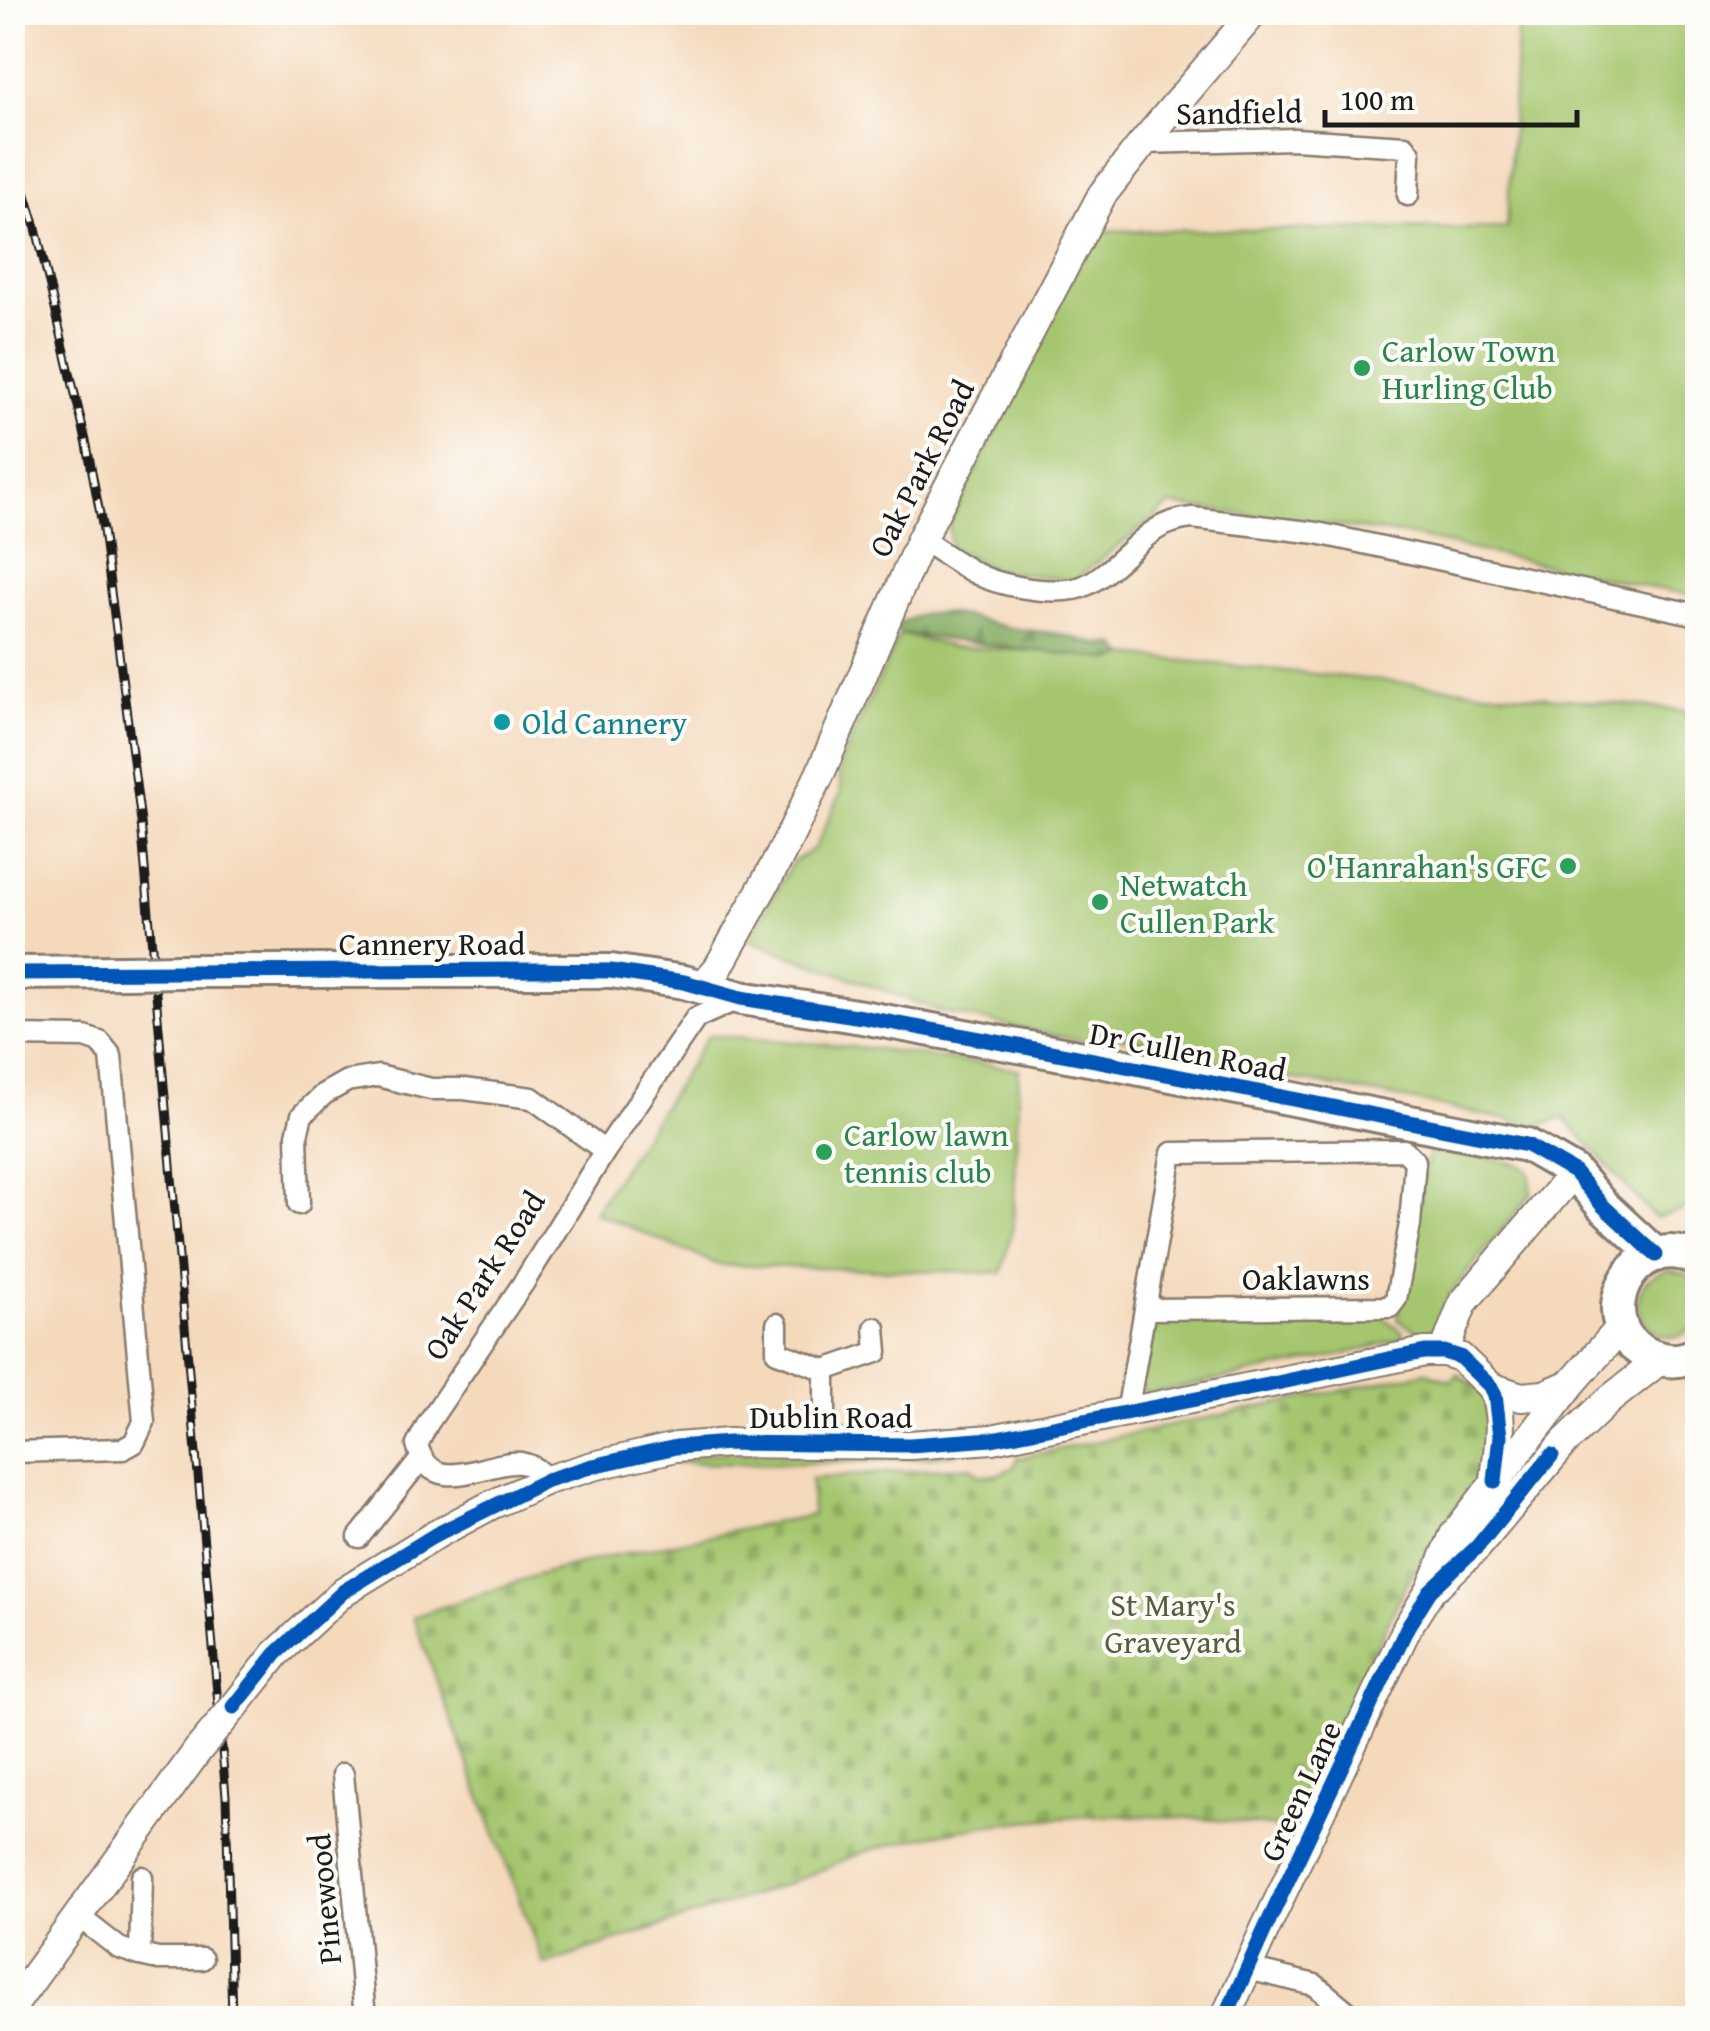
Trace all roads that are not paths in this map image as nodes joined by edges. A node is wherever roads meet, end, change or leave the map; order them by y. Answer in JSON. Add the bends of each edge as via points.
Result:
{"nodes":[{"id":1,"x":1254,"y":12,"type":"edge"},
{"id":2,"x":1143,"y":143,"type":"junction"},
{"id":3,"x":1408,"y":195,"type":"dead end"},
{"id":4,"x":922,"y":540,"type":"junction"},
{"id":5,"x":1698,"y":616,"type":"edge"},
{"id":6,"x":12,"y":973,"type":"edge"},
{"id":7,"x":694,"y":996,"type":"junction"},
{"id":8,"x":741,"y":998,"type":"joint"},
{"id":9,"x":12,"y":1036,"type":"edge"},
{"id":10,"x":605,"y":1151,"type":"junction"},
{"id":11,"x":1574,"y":1172,"type":"junction"},
{"id":12,"x":300,"y":1204,"type":"dead end"},
{"id":13,"x":1602,"y":1205,"type":"junction"},
{"id":14,"x":1656,"y":1255,"type":"junction"},
{"id":15,"x":1698,"y":1260,"type":"edge"},
{"id":16,"x":1622,"y":1283,"type":"junction"},
{"id":17,"x":1146,"y":1309,"type":"junction"},
{"id":18,"x":777,"y":1324,"type":"dead end"},
{"id":19,"x":1621,"y":1327,"type":"junction"},
{"id":20,"x":875,"y":1328,"type":"dead end"},
{"id":21,"x":1444,"y":1352,"type":"junction"},
{"id":22,"x":1698,"y":1354,"type":"edge"},
{"id":23,"x":1660,"y":1360,"type":"junction"},
{"id":24,"x":826,"y":1370,"type":"junction"},
{"id":25,"x":1572,"y":1383,"type":"junction"},
{"id":26,"x":1493,"y":1391,"type":"junction"},
{"id":27,"x":1127,"y":1414,"type":"junction"},
{"id":28,"x":1541,"y":1423,"type":"junction"},
{"id":29,"x":1565,"y":1442,"type":"junction"},
{"id":30,"x":825,"y":1444,"type":"junction"},
{"id":31,"x":12,"y":1452,"type":"edge"},
{"id":32,"x":421,"y":1459,"type":"junction"},
{"id":33,"x":546,"y":1480,"type":"junction"},
{"id":34,"x":1495,"y":1480,"type":"junction"},
{"id":35,"x":359,"y":1537,"type":"dead end"},
{"id":36,"x":1430,"y":1591,"type":"junction"},
{"id":37,"x":343,"y":1774,"type":"dead end"},
{"id":38,"x":142,"y":1877,"type":"dead end"},
{"id":39,"x":78,"y":1916,"type":"junction"},
{"id":40,"x":140,"y":1955,"type":"junction"},
{"id":41,"x":202,"y":1959,"type":"dead end"},
{"id":42,"x":1248,"y":1969,"type":"junction"},
{"id":43,"x":12,"y":2008,"type":"edge"},
{"id":44,"x":365,"y":2018,"type":"edge"},
{"id":45,"x":1225,"y":2018,"type":"edge"},
{"id":46,"x":1355,"y":2018,"type":"edge"}],
"edges":[{"from":1,"to":2,"type":"main road","name":"Oak Park Road"},
{"from":2,"to":3,"type":"street","name":"Sandfield","via":[[1295,139],[1404,146],[1410,153]]},
{"from":2,"to":4,"type":"main road","name":"Oak Park Road","via":[[1102,195]]},
{"from":4,"to":5,"type":"street","via":[[992,580],[1077,590],[1158,526],[1192,518],[1317,533]]},
{"from":4,"to":7,"type":"main road","name":"Oak Park Road","via":[[788,840],[718,968]]},
{"from":6,"to":7,"type":"main road","name":"Cannery Road","bridge":true,"via":[[611,971]]},
{"from":7,"to":8,"type":"main road","name":"Cannery Road"},
{"from":7,"to":10,"type":"street","name":"Oak Park Road"},
{"from":8,"to":11,"type":"main road","name":"Dr Cullen Road","via":[[1527,1144]]},
{"from":9,"to":31,"type":"street","via":[[85,1036],[110,1056],[144,1422],[123,1449]]},
{"from":10,"to":12,"type":"street","via":[[532,1098],[430,1089],[378,1076],[347,1081],[302,1115]]},
{"from":10,"to":32,"type":"street","name":"Oak Park Road","via":[[428,1424],[417,1445]]},
{"from":11,"to":13,"type":"main road","name":"Dr Cullen Road"},
{"from":11,"to":21,"type":"main road","via":[[1463,1303]]},
{"from":13,"to":14,"type":"main road","name":"Dr Cullen Road"},
{"from":13,"to":16,"type":"main road"},
{"from":14,"to":15,"type":"main road"},
{"from":14,"to":16,"type":"main road"},
{"from":16,"to":19,"type":"main road"},
{"from":17,"to":17,"type":"street","name":"Oaklawns","via":[[1172,1153],[1404,1150],[1415,1161],[1410,1224],[1390,1307]]},
{"from":17,"to":27,"type":"street","name":"Oaklawns"},
{"from":18,"to":24,"type":"street","via":[[777,1352]]},
{"from":19,"to":23,"type":"main road","via":[[1630,1342]]},
{"from":19,"to":25,"type":"main road"},
{"from":20,"to":24,"type":"street","via":[[877,1352]]},
{"from":21,"to":26,"type":"main road","via":[[1460,1357]]},
{"from":21,"to":27,"type":"main road","name":"Dublin Road"},
{"from":22,"to":23,"type":"main road"},
{"from":23,"to":29,"type":"main road"},
{"from":24,"to":30,"type":"street"},
{"from":25,"to":26,"type":"main road","via":[[1544,1396]]},
{"from":25,"to":28,"type":"main road"},
{"from":26,"to":28,"type":"main road"},
{"from":26,"to":34,"type":"main road","via":[[1500,1436]]},
{"from":27,"to":30,"type":"main road","name":"Dublin Road","via":[[992,1439]]},
{"from":28,"to":29,"type":"main road"},
{"from":28,"to":34,"type":"main road"},
{"from":29,"to":36,"type":"main road","via":[[1477,1547]]},
{"from":30,"to":33,"type":"main road","name":"Dublin Road","via":[[676,1448]]},
{"from":32,"to":33,"type":"street","via":[[451,1475],[518,1462],[537,1468]]},
{"from":32,"to":35,"type":"street"},
{"from":33,"to":39,"type":"main road","name":"Dublin Road","bridge":true,"via":[[436,1534],[344,1591],[276,1654]]},
{"from":34,"to":36,"type":"main road","via":[[1454,1535]]},
{"from":36,"to":42,"type":"main road","name":"Green Lane"},
{"from":37,"to":44,"type":"street","name":"Pinewood"},
{"from":38,"to":40,"type":"street"},
{"from":39,"to":40,"type":"street"},
{"from":39,"to":43,"type":"main road","name":"Dublin Road"},
{"from":40,"to":41,"type":"street"},
{"from":42,"to":45,"type":"main road","name":"Green Lane"},
{"from":42,"to":46,"type":"street","via":[[1315,1985]]}]}
